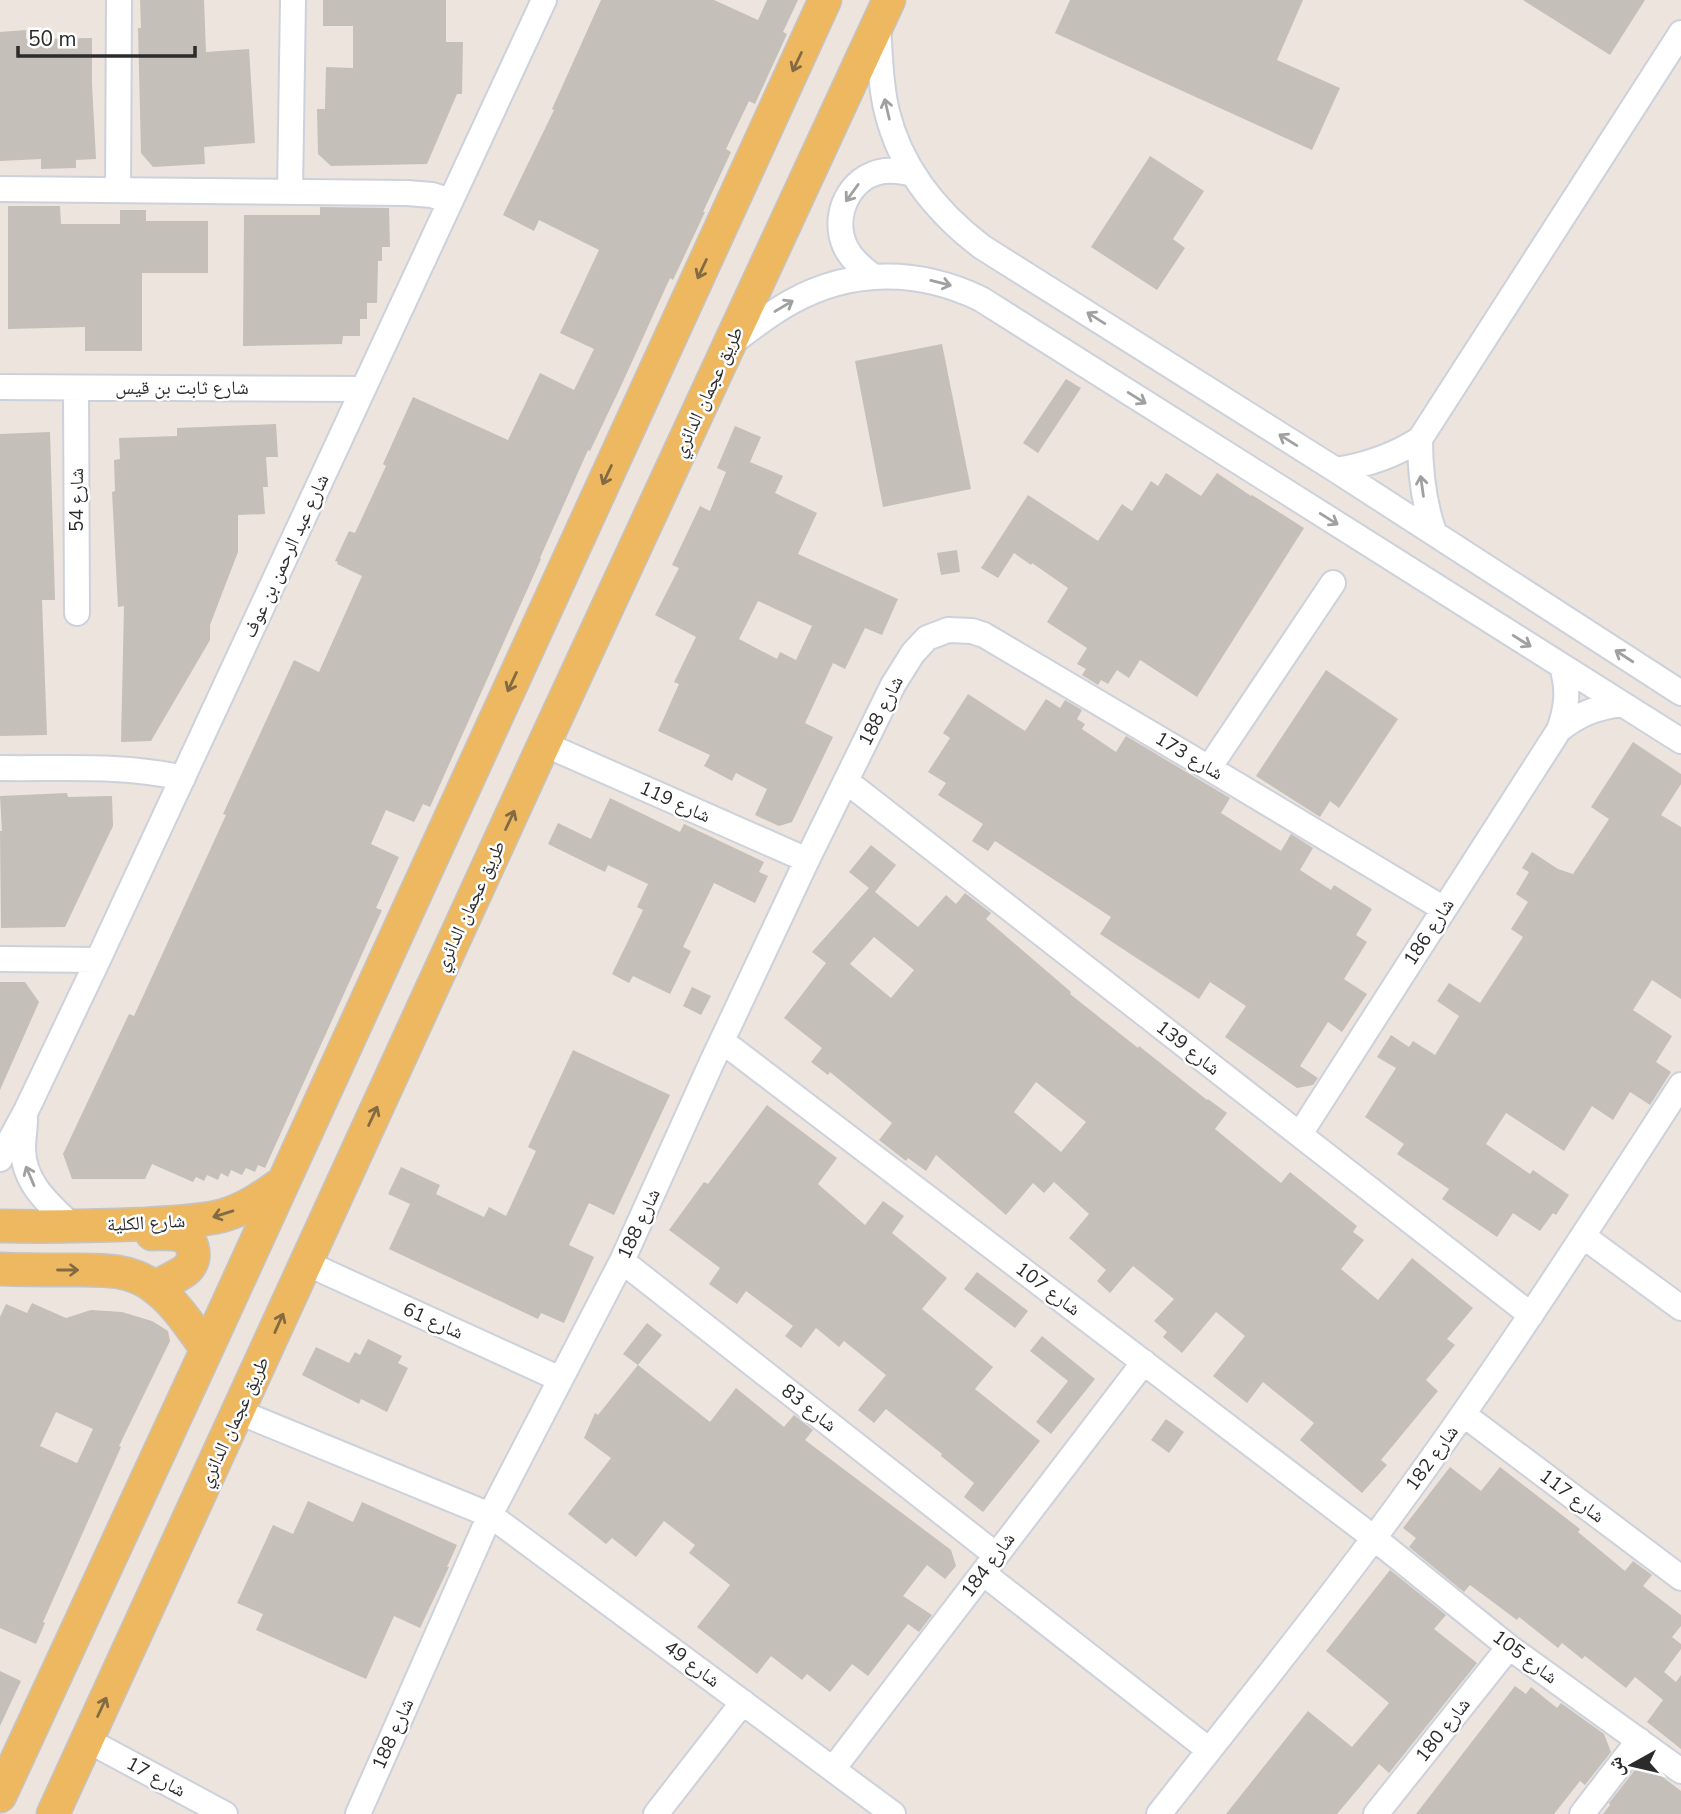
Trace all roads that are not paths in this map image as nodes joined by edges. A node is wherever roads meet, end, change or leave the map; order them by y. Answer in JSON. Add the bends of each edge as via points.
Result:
{"nodes":[{"id":1,"x":119,"y":0,"type":"edge"},
{"id":2,"x":293,"y":0,"type":"edge"},
{"id":3,"x":544,"y":0,"type":"edge"},
{"id":4,"x":825,"y":0,"type":"edge"},
{"id":5,"x":883,"y":13,"type":"edge"},
{"id":6,"x":1681,"y":33,"type":"edge"},
{"id":7,"x":911,"y":173,"type":"junction"},
{"id":8,"x":0,"y":189,"type":"edge"},
{"id":9,"x":118,"y":190,"type":"junction"},
{"id":10,"x":290,"y":192,"type":"junction"},
{"id":11,"x":450,"y":201,"type":"junction"},
{"id":12,"x":874,"y":277,"type":"junction"},
{"id":13,"x":729,"y":346,"type":"junction"},
{"id":14,"x":0,"y":387,"type":"edge"},
{"id":15,"x":76,"y":388,"type":"junction"},
{"id":16,"x":363,"y":389,"type":"junction"},
{"id":17,"x":1420,"y":439,"type":"junction"},
{"id":18,"x":1336,"y":470,"type":"junction"},
{"id":19,"x":1433,"y":532,"type":"junction"},
{"id":20,"x":1333,"y":583,"type":"dead end"},
{"id":21,"x":77,"y":613,"type":"dead end"},
{"id":22,"x":927,"y":638,"type":"joint"},
{"id":23,"x":1562,"y":667,"type":"junction"},
{"id":24,"x":1681,"y":693,"type":"edge"},
{"id":25,"x":1622,"y":704,"type":"junction"},
{"id":26,"x":1559,"y":730,"type":"junction"},
{"id":27,"x":1681,"y":741,"type":"edge"},
{"id":28,"x":544,"y":744,"type":"junction"},
{"id":29,"x":0,"y":768,"type":"edge"},
{"id":30,"x":1209,"y":768,"type":"junction"},
{"id":31,"x":183,"y":778,"type":"junction"},
{"id":32,"x":846,"y":781,"type":"junction"},
{"id":33,"x":807,"y":860,"type":"junction"},
{"id":34,"x":1444,"y":909,"type":"junction"},
{"id":35,"x":0,"y":959,"type":"edge"},
{"id":36,"x":98,"y":960,"type":"junction"},
{"id":37,"x":722,"y":1041,"type":"junction"},
{"id":38,"x":1681,"y":1085,"type":"edge"},
{"id":39,"x":26,"y":1111,"type":"junction"},
{"id":40,"x":1300,"y":1134,"type":"junction"},
{"id":41,"x":0,"y":1158,"type":"edge"},
{"id":42,"x":282,"y":1183,"type":"junction"},
{"id":43,"x":124,"y":1225,"type":"junction"},
{"id":44,"x":0,"y":1226,"type":"edge"},
{"id":45,"x":72,"y":1227,"type":"junction"},
{"id":46,"x":1583,"y":1236,"type":"junction"},
{"id":47,"x":622,"y":1261,"type":"junction"},
{"id":48,"x":306,"y":1262,"type":"junction"},
{"id":49,"x":0,"y":1269,"type":"edge"},
{"id":50,"x":155,"y":1287,"type":"junction"},
{"id":51,"x":1681,"y":1308,"type":"edge"},
{"id":52,"x":1531,"y":1315,"type":"junction"},
{"id":53,"x":207,"y":1349,"type":"junction"},
{"id":54,"x":1144,"y":1362,"type":"junction"},
{"id":55,"x":561,"y":1379,"type":"junction"},
{"id":56,"x":239,"y":1412,"type":"junction"},
{"id":57,"x":1463,"y":1414,"type":"junction"},
{"id":58,"x":490,"y":1515,"type":"junction"},
{"id":59,"x":1374,"y":1538,"type":"junction"},
{"id":60,"x":989,"y":1564,"type":"junction"},
{"id":61,"x":1681,"y":1578,"type":"edge"},
{"id":62,"x":1509,"y":1647,"type":"junction"},
{"id":63,"x":743,"y":1702,"type":"junction"},
{"id":64,"x":87,"y":1740,"type":"junction"},
{"id":65,"x":1639,"y":1740,"type":"junction"},
{"id":66,"x":1209,"y":1750,"type":"junction"},
{"id":67,"x":833,"y":1769,"type":"junction"},
{"id":68,"x":1681,"y":1771,"type":"edge"},
{"id":69,"x":0,"y":1796,"type":"edge"},
{"id":70,"x":53,"y":1814,"type":"edge"},
{"id":71,"x":225,"y":1814,"type":"edge"},
{"id":72,"x":358,"y":1814,"type":"edge"},
{"id":73,"x":656,"y":1814,"type":"edge"},
{"id":74,"x":893,"y":1814,"type":"edge"},
{"id":75,"x":1159,"y":1814,"type":"edge"},
{"id":76,"x":1376,"y":1814,"type":"edge"},
{"id":77,"x":1581,"y":1814,"type":"edge"}],
"edges":[{"from":1,"to":9,"type":"street"},
{"from":2,"to":10,"type":"street"},
{"from":3,"to":11,"type":"street","name":"شارع عبد الرحمن بن عوف"},
{"from":4,"to":42,"type":"main road","one_way":true},
{"from":7,"to":5,"type":"street","one_way":true,"via":[[883,89]]},
{"from":5,"to":13,"type":"main road","name":"طريق عجمان الدائري"},
{"from":6,"to":17,"type":"street"},
{"from":7,"to":12,"type":"street","one_way":true,"via":[[886,170],[874,174],[846,198],[840,222],[845,247]]},
{"from":18,"to":7,"type":"street","one_way":true,"via":[[982,247],[951,222]]},
{"from":8,"to":9,"type":"street"},
{"from":9,"to":10,"type":"street"},
{"from":10,"to":11,"type":"street","via":[[419,194]]},
{"from":11,"to":16,"type":"street","name":"شارع عبد الرحمن بن عوف"},
{"from":13,"to":12,"type":"street","one_way":true,"via":[[792,301],[832,285]]},
{"from":12,"to":23,"type":"street","one_way":true,"via":[[938,282],[981,299]]},
{"from":13,"to":28,"type":"main road","name":"طريق عجمان الدائري"},
{"from":14,"to":15,"type":"street","name":"شارع ثابت بن قيس"},
{"from":15,"to":16,"type":"street","name":"شارع ثابت بن قيس"},
{"from":15,"to":21,"type":"street","name":"شارع 54"},
{"from":16,"to":31,"type":"street","name":"شارع عبد الرحمن بن عوف"},
{"from":17,"to":18,"type":"street","via":[[1372,463]]},
{"from":19,"to":17,"type":"street","one_way":true,"via":[[1422,486]]},
{"from":18,"to":19,"type":"street"},
{"from":24,"to":19,"type":"street","one_way":true},
{"from":20,"to":30,"type":"street"},
{"from":22,"to":30,"type":"street","name":"شارع 173","via":[[948,630],[984,635]]},
{"from":22,"to":32,"type":"street","name":"شارع 188","via":[[902,668]]},
{"from":23,"to":25,"type":"street"},
{"from":23,"to":26,"type":"street","name":"شارع 186","via":[[1567,705]]},
{"from":25,"to":26,"type":"street","name":"شارع 186","via":[[1587,712]]},
{"from":25,"to":27,"type":"street"},
{"from":26,"to":34,"type":"street","name":"شارع 186"},
{"from":28,"to":33,"type":"street","name":"شارع 119"},
{"from":48,"to":28,"type":"main road","name":"طريق عجمان الدائري","one_way":true},
{"from":29,"to":31,"type":"street","via":[[134,770]]},
{"from":30,"to":34,"type":"street","name":"شارع 173"},
{"from":31,"to":36,"type":"street","name":"شارع عبد الرحمن بن عوف"},
{"from":32,"to":33,"type":"street","name":"شارع 188"},
{"from":32,"to":40,"type":"street","name":"شارع 139"},
{"from":33,"to":37,"type":"street","name":"شارع 188"},
{"from":34,"to":40,"type":"street","name":"شارع 186"},
{"from":35,"to":36,"type":"street"},
{"from":36,"to":39,"type":"street","name":"شارع عبد الرحمن بن عوف"},
{"from":37,"to":47,"type":"street","name":"شارع 188"},
{"from":37,"to":54,"type":"street","name":"شارع 107"},
{"from":38,"to":46,"type":"street","name":"شارع 182"},
{"from":39,"to":41,"type":"street","name":"شارع عبد الرحمن بن عوف"},
{"from":45,"to":39,"type":"street","name":"شارع عبد الرحمن بن عوف","one_way":true,"via":[[32,1184],[23,1149]]},
{"from":40,"to":52,"type":"street","name":"شارع 139"},
{"from":42,"to":43,"type":"main road","name":"شارع الكلية","one_way":true,"via":[[223,1215]]},
{"from":42,"to":53,"type":"main road"},
{"from":43,"to":45,"type":"main road","name":"شارع الكلية"},
{"from":43,"to":50,"type":"main road","via":[[138,1233],[183,1235],[193,1249],[190,1266]]},
{"from":44,"to":45,"type":"main road","name":"شارع الكلية"},
{"from":46,"to":51,"type":"street"},
{"from":46,"to":52,"type":"street","name":"شارع 182"},
{"from":47,"to":55,"type":"street","name":"شارع 188"},
{"from":47,"to":60,"type":"street","name":"شارع 83"},
{"from":48,"to":55,"type":"street","name":"شارع 61"},
{"from":56,"to":48,"type":"main road","name":"طريق عجمان الدائري","one_way":true},
{"from":49,"to":50,"type":"main road","one_way":true,"via":[[107,1270],[126,1273]]},
{"from":50,"to":53,"type":"main road"},
{"from":52,"to":57,"type":"street","name":"شارع 182"},
{"from":53,"to":69,"type":"main road"},
{"from":54,"to":59,"type":"street","name":"شارع 107"},
{"from":54,"to":60,"type":"street","name":"شارع 184"},
{"from":55,"to":58,"type":"street","name":"شارع 188"},
{"from":56,"to":58,"type":"street","name":"شارع 49"},
{"from":64,"to":56,"type":"main road","name":"طريق عجمان الدائري","one_way":true},
{"from":57,"to":59,"type":"street","name":"شارع 182"},
{"from":57,"to":61,"type":"street","name":"شارع 117"},
{"from":58,"to":63,"type":"street","name":"شارع 49"},
{"from":58,"to":72,"type":"street","name":"شارع 188"},
{"from":59,"to":62,"type":"street","name":"شارع 105"},
{"from":59,"to":66,"type":"street","name":"شارع 182"},
{"from":60,"to":66,"type":"street","name":"شارع 83"},
{"from":60,"to":67,"type":"street","name":"شارع 184"},
{"from":62,"to":65,"type":"street","name":"شارع 105"},
{"from":62,"to":76,"type":"street","name":"شارع 180"},
{"from":63,"to":67,"type":"street","name":"شارع 49"},
{"from":63,"to":73,"type":"street"},
{"from":64,"to":70,"type":"main road","name":"طريق عجمان الدائري"},
{"from":64,"to":71,"type":"street","name":"شارع 17"},
{"from":65,"to":68,"type":"street","name":"شارع 105"},
{"from":65,"to":77,"type":"street"},
{"from":66,"to":75,"type":"street","name":"شارع 182"},
{"from":67,"to":74,"type":"street","name":"شارع 49"}]}
